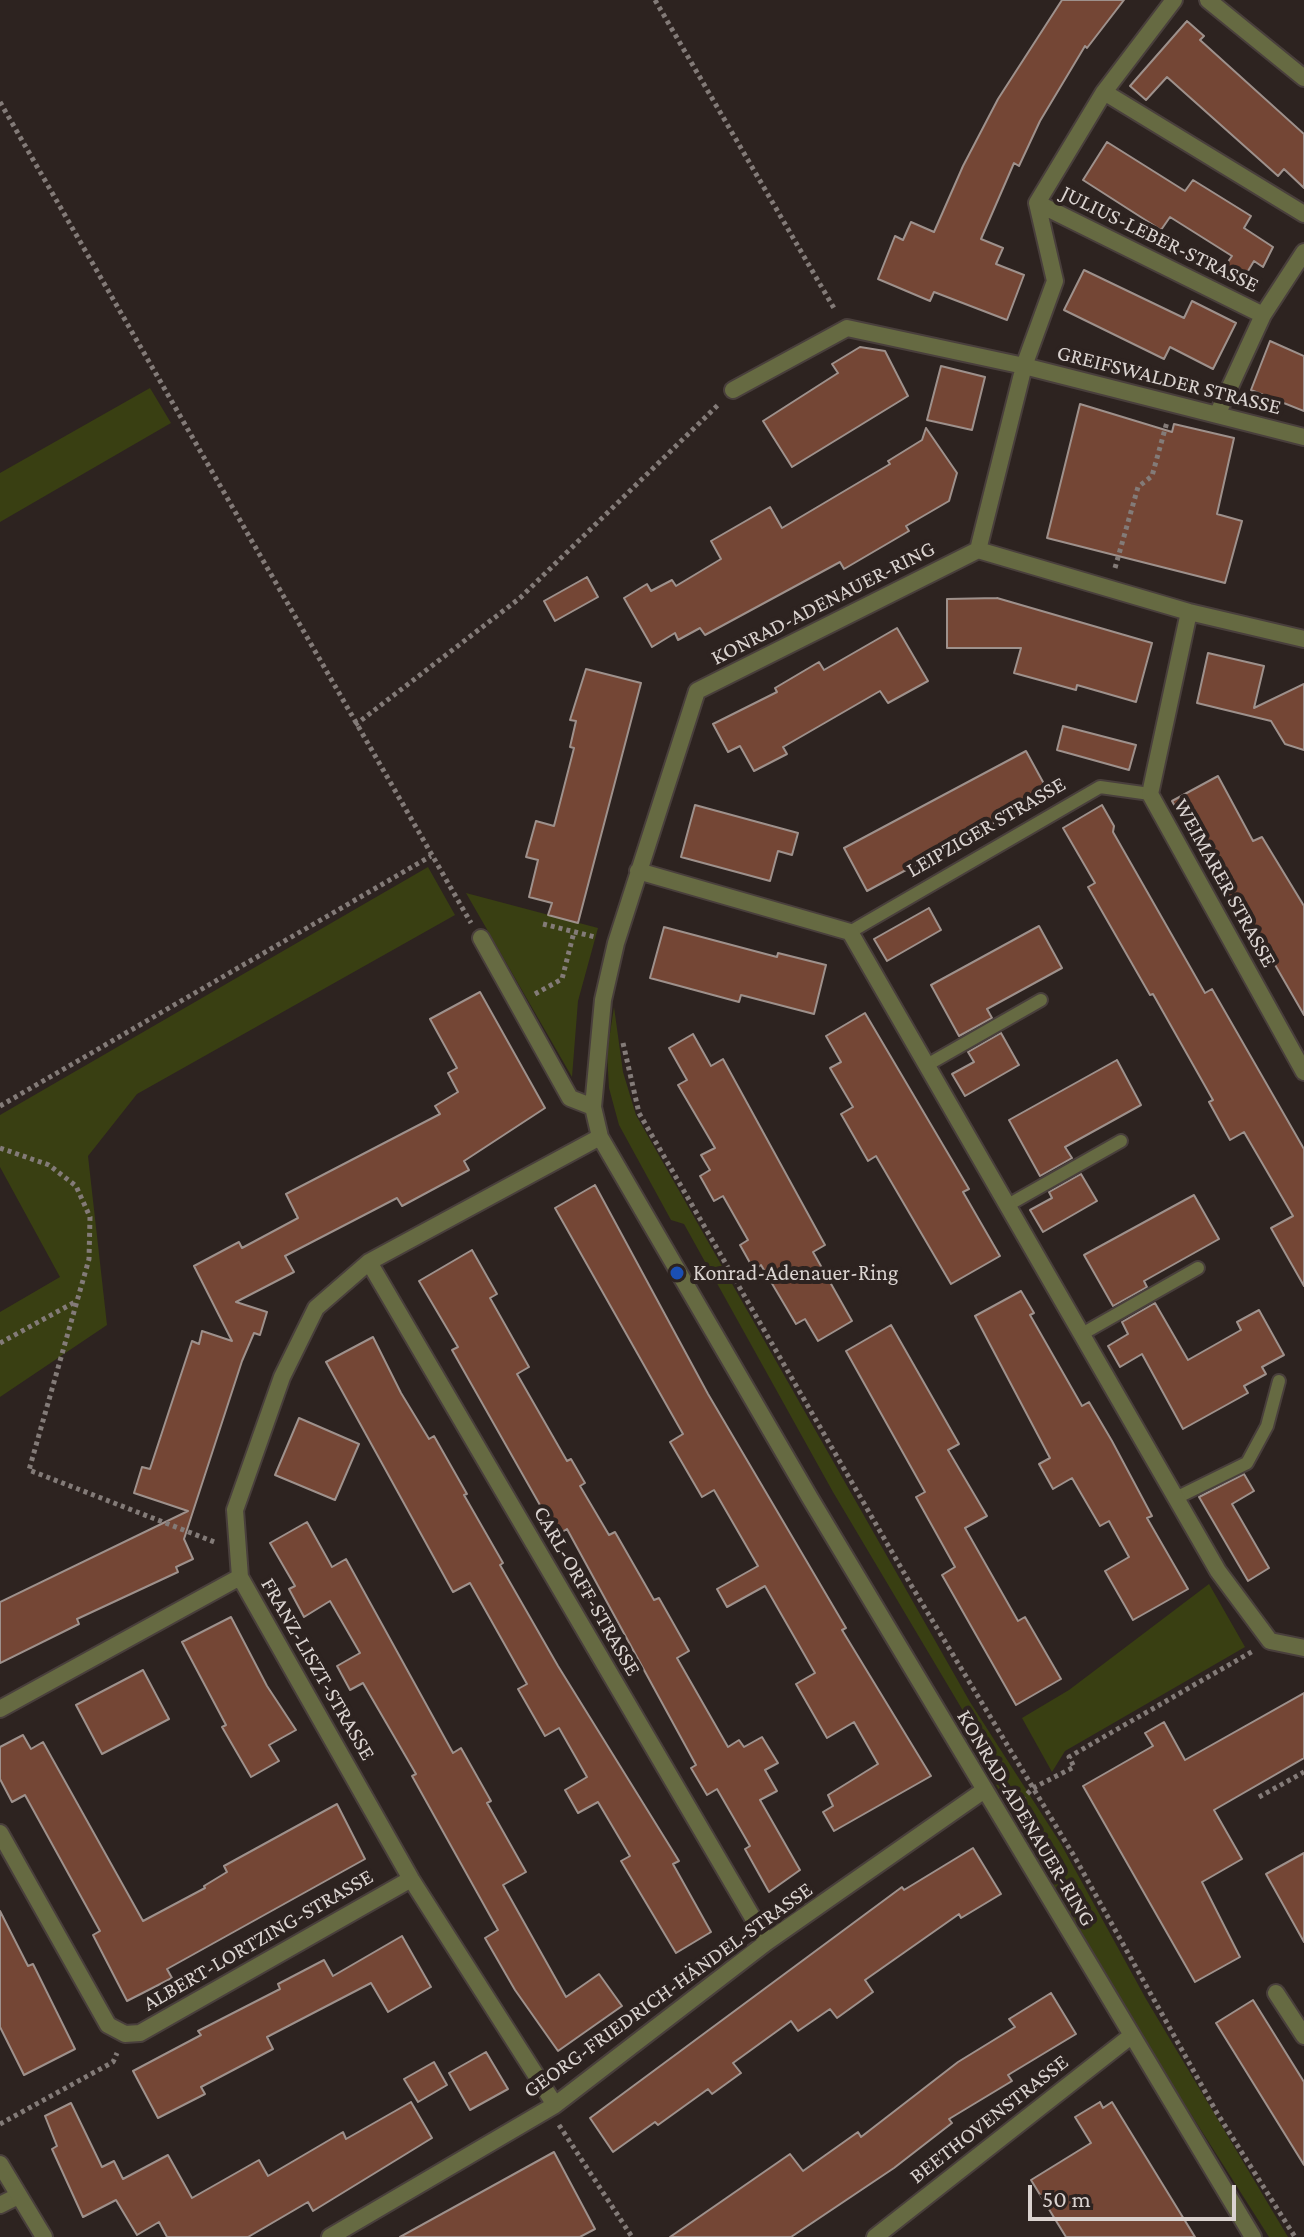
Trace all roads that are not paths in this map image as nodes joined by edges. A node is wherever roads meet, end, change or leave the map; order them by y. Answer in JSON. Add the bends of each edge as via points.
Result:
{"nodes":[{"id":1,"x":1174,"y":0,"type":"edge"},
{"id":2,"x":1208,"y":0,"type":"edge"},
{"id":3,"x":1304,"y":78,"type":"edge"},
{"id":4,"x":1104,"y":92,"type":"junction"},
{"id":5,"x":1037,"y":203,"type":"junction"},
{"id":6,"x":1304,"y":214,"type":"edge"},
{"id":7,"x":1304,"y":252,"type":"edge"},
{"id":8,"x":1263,"y":315,"type":"junction"},
{"id":9,"x":1024,"y":366,"type":"junction"},
{"id":10,"x":733,"y":390,"type":"road end"},
{"id":11,"x":1217,"y":415,"type":"junction"},
{"id":12,"x":1304,"y":437,"type":"edge"},
{"id":13,"x":978,"y":550,"type":"junction"},
{"id":14,"x":1189,"y":612,"type":"junction"},
{"id":15,"x":1304,"y":639,"type":"edge"},
{"id":16,"x":1150,"y":794,"type":"junction"},
{"id":17,"x":638,"y":871,"type":"junction"},
{"id":18,"x":850,"y":932,"type":"junction"},
{"id":19,"x":481,"y":938,"type":"road end"},
{"id":20,"x":1041,"y":1000,"type":"dead end"},
{"id":21,"x":927,"y":1065,"type":"junction"},
{"id":22,"x":1304,"y":1072,"type":"edge"},
{"id":23,"x":593,"y":1107,"type":"junction"},
{"id":24,"x":600,"y":1137,"type":"junction"},
{"id":25,"x":1121,"y":1141,"type":"dead end"},
{"id":26,"x":1008,"y":1205,"type":"junction"},
{"id":27,"x":369,"y":1262,"type":"junction"},
{"id":28,"x":1198,"y":1268,"type":"dead end"},
{"id":29,"x":1082,"y":1334,"type":"junction"},
{"id":30,"x":1279,"y":1381,"type":"dead end"},
{"id":31,"x":1176,"y":1498,"type":"junction"},
{"id":32,"x":240,"y":1577,"type":"junction"},
{"id":33,"x":1304,"y":1648,"type":"edge"},
{"id":34,"x":0,"y":1709,"type":"edge"},
{"id":35,"x":983,"y":1791,"type":"junction"},
{"id":36,"x":0,"y":1833,"type":"edge"},
{"id":37,"x":411,"y":1879,"type":"junction"},
{"id":38,"x":767,"y":1942,"type":"junction"},
{"id":39,"x":1276,"y":1993,"type":"dead end"},
{"id":40,"x":1131,"y":2036,"type":"junction"},
{"id":41,"x":1304,"y":2036,"type":"edge"},
{"id":42,"x":555,"y":2105,"type":"junction"},
{"id":43,"x":0,"y":2164,"type":"edge"},
{"id":44,"x":18,"y":2196,"type":"junction"},
{"id":45,"x":0,"y":2205,"type":"edge"},
{"id":46,"x":44,"y":2237,"type":"edge"},
{"id":47,"x":330,"y":2237,"type":"edge"},
{"id":48,"x":875,"y":2237,"type":"edge"},
{"id":49,"x":1253,"y":2237,"type":"edge"}],
"edges":[{"from":1,"to":4,"type":"street"},
{"from":2,"to":3,"type":"street"},
{"from":4,"to":5,"type":"street"},
{"from":4,"to":6,"type":"street"},
{"from":5,"to":8,"type":"street","name":"JULIUS-LEBER-STRASSE"},
{"from":5,"to":9,"type":"street","via":[[1055,281]]},
{"from":7,"to":8,"type":"street","name":"JULIUS-LEBER-STRASSE"},
{"from":8,"to":11,"type":"street","name":"JULIUS-LEBER-STRASSE"},
{"from":9,"to":10,"type":"street","name":"GREIFSWALDER STRASSE","via":[[847,328]]},
{"from":9,"to":11,"type":"street","name":"GREIFSWALDER STRASSE"},
{"from":9,"to":13,"type":"street","name":"GREIFSWALDER STRASSE"},
{"from":11,"to":12,"type":"street","name":"GREIFSWALDER STRASSE"},
{"from":13,"to":14,"type":"street"},
{"from":13,"to":17,"type":"street","name":"KONRAD-ADENAUER-RING","via":[[697,691]]},
{"from":14,"to":15,"type":"street"},
{"from":14,"to":16,"type":"street","name":"WEIMARER STRASSE"},
{"from":16,"to":18,"type":"lane","name":"LEIPZIGER STRASSE","via":[[1100,787]]},
{"from":16,"to":22,"type":"street","name":"WEIMARER STRASSE"},
{"from":17,"to":18,"type":"street"},
{"from":17,"to":23,"type":"street","name":"KONRAD-ADENAUER-RING","via":[[603,1000]]},
{"from":18,"to":21,"type":"street"},
{"from":19,"to":23,"type":"street","via":[[570,1098]]},
{"from":20,"to":21,"type":"lane"},
{"from":21,"to":26,"type":"street"},
{"from":23,"to":24,"type":"street","name":"KONRAD-ADENAUER-RING"},
{"from":24,"to":27,"type":"street","name":"FRANZ-LISZT-STRASSE"},
{"from":24,"to":35,"type":"street","name":"KONRAD-ADENAUER-RING"},
{"from":25,"to":26,"type":"lane"},
{"from":26,"to":29,"type":"street"},
{"from":27,"to":32,"type":"street","name":"FRANZ-LISZT-STRASSE","via":[[316,1308],[282,1377],[235,1510]]},
{"from":27,"to":38,"type":"street","name":"CARL-ORFF-STRASSE"},
{"from":28,"to":29,"type":"lane"},
{"from":29,"to":31,"type":"street"},
{"from":30,"to":31,"type":"lane","via":[[1267,1426],[1247,1463]]},
{"from":31,"to":33,"type":"street","via":[[1218,1571],[1270,1641]]},
{"from":32,"to":34,"type":"street"},
{"from":32,"to":37,"type":"street","name":"FRANZ-LISZT-STRASSE"},
{"from":35,"to":38,"type":"street","name":"GEORG-FRIEDRICH-HÄNDEL-STRASSE"},
{"from":35,"to":40,"type":"street","name":"KONRAD-ADENAUER-RING"},
{"from":36,"to":37,"type":"street","name":"ALBERT-LORTZING-STRASSE","via":[[108,2025],[125,2034],[140,2033]]},
{"from":37,"to":42,"type":"street","name":"FRANZ-LISZT-STRASSE"},
{"from":38,"to":42,"type":"street","name":"GEORG-FRIEDRICH-HÄNDEL-STRASSE"},
{"from":39,"to":41,"type":"street"},
{"from":40,"to":48,"type":"street","name":"BEETHOVENSTRASSE"},
{"from":40,"to":49,"type":"street","name":"KONRAD-ADENAUER-RING"},
{"from":42,"to":47,"type":"street","name":"GEORG-FRIEDRICH-HÄNDEL-STRASSE"},
{"from":43,"to":44,"type":"street"},
{"from":44,"to":45,"type":"street"},
{"from":44,"to":46,"type":"street"}]}
